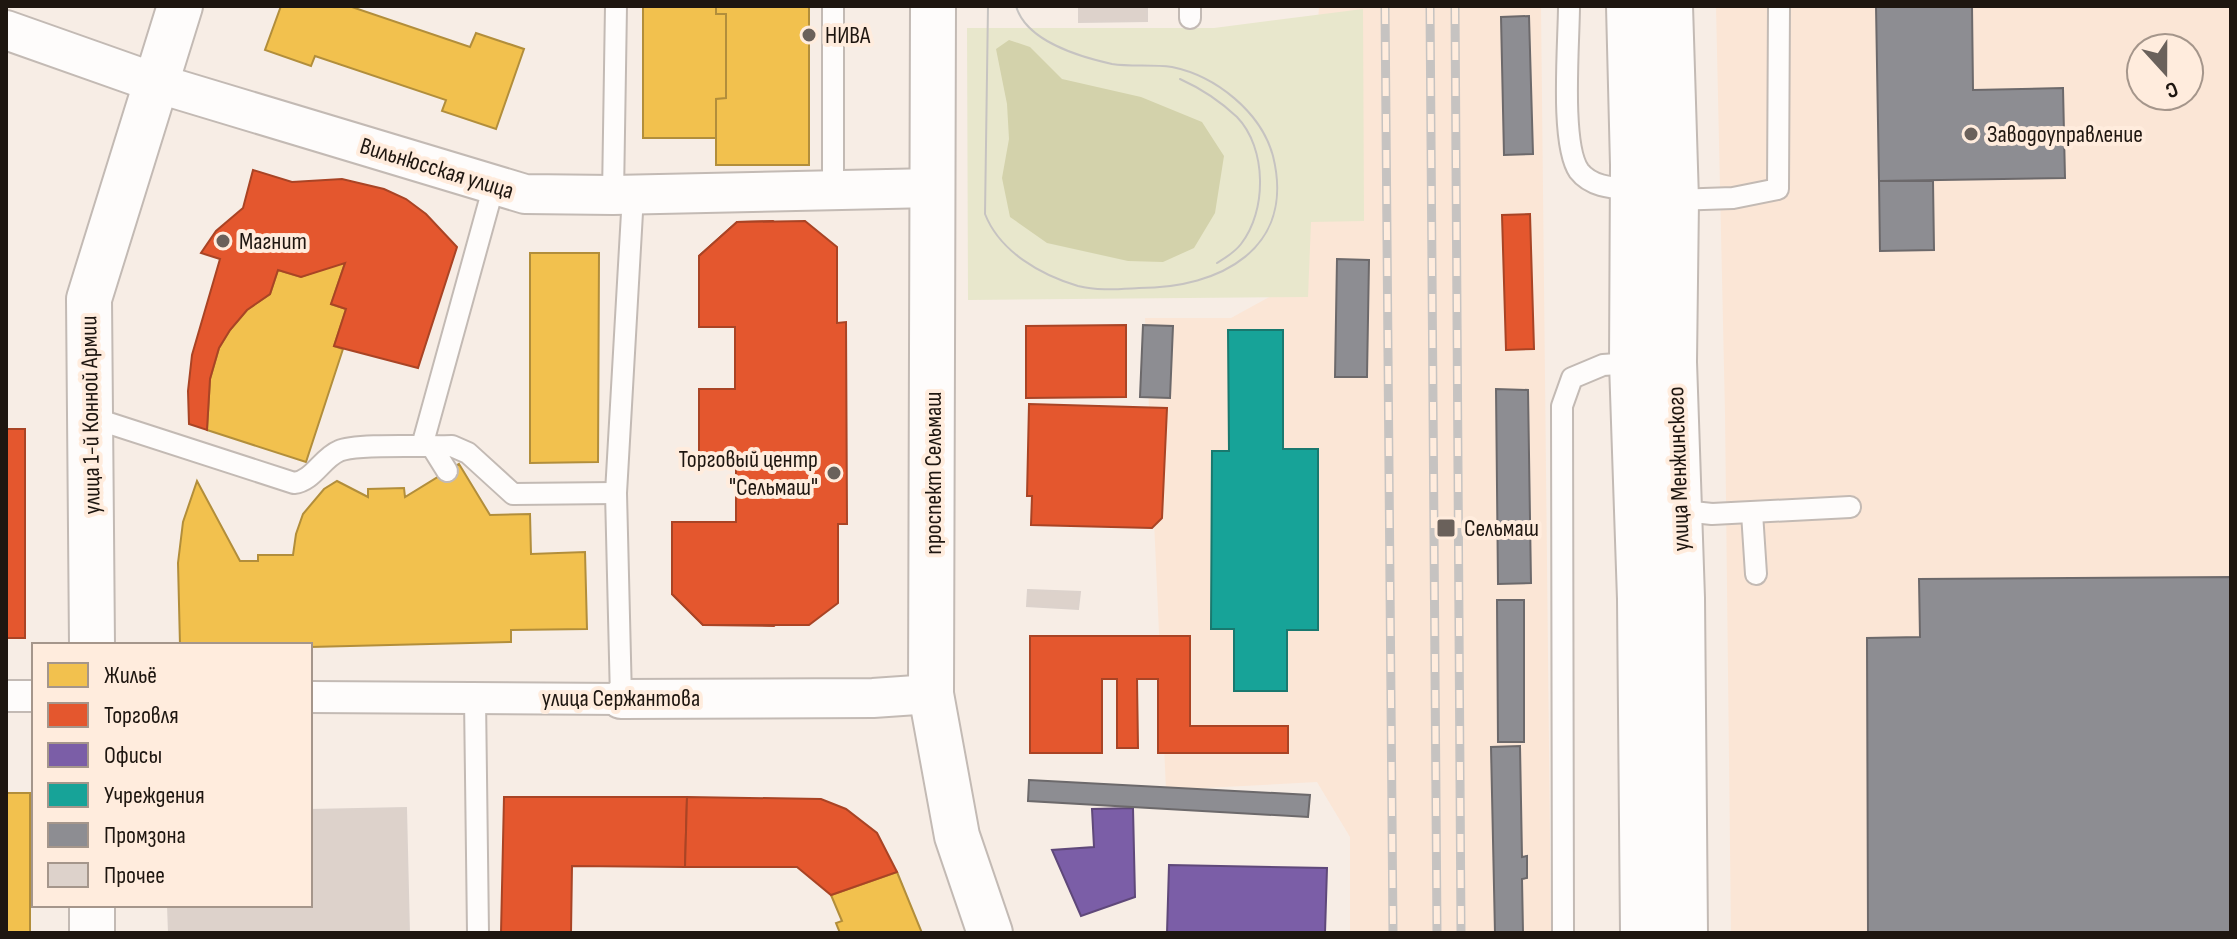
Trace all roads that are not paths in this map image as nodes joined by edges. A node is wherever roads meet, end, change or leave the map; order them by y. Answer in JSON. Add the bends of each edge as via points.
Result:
{"nodes":[{"id":1,"x":180,"y":6,"type":"edge"},
{"id":2,"x":616,"y":6,"type":"edge"},
{"id":3,"x":833,"y":6,"type":"edge"},
{"id":4,"x":933,"y":6,"type":"edge"},
{"id":5,"x":1569,"y":6,"type":"edge"},
{"id":6,"x":1629,"y":6,"type":"edge"},
{"id":7,"x":1670,"y":6,"type":"edge"},
{"id":8,"x":1779,"y":6,"type":"edge"},
{"id":9,"x":6,"y":30,"type":"edge"},
{"id":10,"x":156,"y":83,"type":"junction"},
{"id":11,"x":494,"y":185,"type":"junction"},
{"id":12,"x":933,"y":188,"type":"junction"},
{"id":13,"x":833,"y":190,"type":"junction"},
{"id":14,"x":623,"y":195,"type":"junction"},
{"id":15,"x":1655,"y":195,"type":"junction"},
{"id":16,"x":1632,"y":363,"type":"junction"},
{"id":17,"x":90,"y":417,"type":"junction"},
{"id":18,"x":427,"y":446,"type":"junction"},
{"id":19,"x":447,"y":471,"type":"dead end"},
{"id":20,"x":616,"y":493,"type":"junction"},
{"id":21,"x":1850,"y":507,"type":"dead end"},
{"id":22,"x":1659,"y":510,"type":"junction"},
{"id":23,"x":1752,"y":513,"type":"junction"},
{"id":24,"x":1756,"y":574,"type":"dead end"},
{"id":25,"x":92,"y":643,"type":"edge"},
{"id":26,"x":931,"y":694,"type":"junction"},
{"id":27,"x":6,"y":696,"type":"edge"},
{"id":28,"x":32,"y":696,"type":"edge"},
{"id":29,"x":312,"y":697,"type":"edge"},
{"id":30,"x":475,"y":698,"type":"junction"},
{"id":31,"x":621,"y":699,"type":"junction"},
{"id":32,"x":92,"y":907,"type":"edge"},
{"id":33,"x":92,"y":933,"type":"edge"},
{"id":34,"x":478,"y":933,"type":"edge"},
{"id":35,"x":990,"y":933,"type":"edge"},
{"id":36,"x":1563,"y":933,"type":"edge"},
{"id":37,"x":1643,"y":933,"type":"edge"},
{"id":38,"x":1685,"y":933,"type":"edge"}],
"edges":[{"from":1,"to":10,"type":"main road","name":"улица 1-й Конной Армии"},
{"from":2,"to":14,"type":"lane"},
{"from":3,"to":13,"type":"lane"},
{"from":4,"to":12,"type":"main road","name":"проспект Сельмаш"},
{"from":5,"to":15,"type":"lane","via":[[1568,141],[1579,171],[1600,186]]},
{"from":6,"to":15,"type":"main road","name":"улица Менжинского"},
{"from":7,"to":15,"type":"main road","name":"улица Менжинского"},
{"from":8,"to":15,"type":"lane","via":[[1778,189],[1733,198]]},
{"from":9,"to":10,"type":"street","name":"Вильнюсская улица"},
{"from":10,"to":11,"type":"street","name":"Вильнюсская улица"},
{"from":10,"to":17,"type":"main road","name":"улица 1-й Конной Армии","via":[[89,299]]},
{"from":11,"to":14,"type":"street","name":"Вильнюсская улица","via":[[525,194]]},
{"from":11,"to":18,"type":"lane"},
{"from":12,"to":13,"type":"street","name":"Вильнюсская улица"},
{"from":12,"to":26,"type":"main road","name":"проспект Сельмаш"},
{"from":13,"to":14,"type":"street","name":"Вильнюсская улица"},
{"from":14,"to":20,"type":"lane"},
{"from":15,"to":16,"type":"main road","name":"улица Менжинского"},
{"from":15,"to":22,"type":"main road","name":"улица Менжинского","via":[[1674,362]]},
{"from":16,"to":22,"type":"main road","name":"улица Менжинского"},
{"from":16,"to":36,"type":"lane","via":[[1603,365],[1572,378],[1562,406]]},
{"from":17,"to":18,"type":"lane","via":[[294,483],[339,451]]},
{"from":17,"to":25,"type":"main road","name":"улица 1-й Конной Армии"},
{"from":18,"to":19,"type":"lane"},
{"from":18,"to":20,"type":"lane","via":[[461,448],[513,494]]},
{"from":20,"to":31,"type":"lane"},
{"from":21,"to":23,"type":"lane"},
{"from":22,"to":23,"type":"lane"},
{"from":22,"to":37,"type":"main road","name":"улица Менжинского"},
{"from":22,"to":38,"type":"main road","name":"улица Менжинского"},
{"from":23,"to":24,"type":"lane"},
{"from":26,"to":31,"type":"street","name":"улица Сержантова"},
{"from":26,"to":35,"type":"main road","name":"проспект Сельмаш","via":[[957,836]]},
{"from":27,"to":28,"type":"street"},
{"from":29,"to":30,"type":"street","name":"улица Сержантова"},
{"from":30,"to":31,"type":"street","name":"улица Сержантова"},
{"from":30,"to":34,"type":"lane"},
{"from":32,"to":33,"type":"main road"}]}
